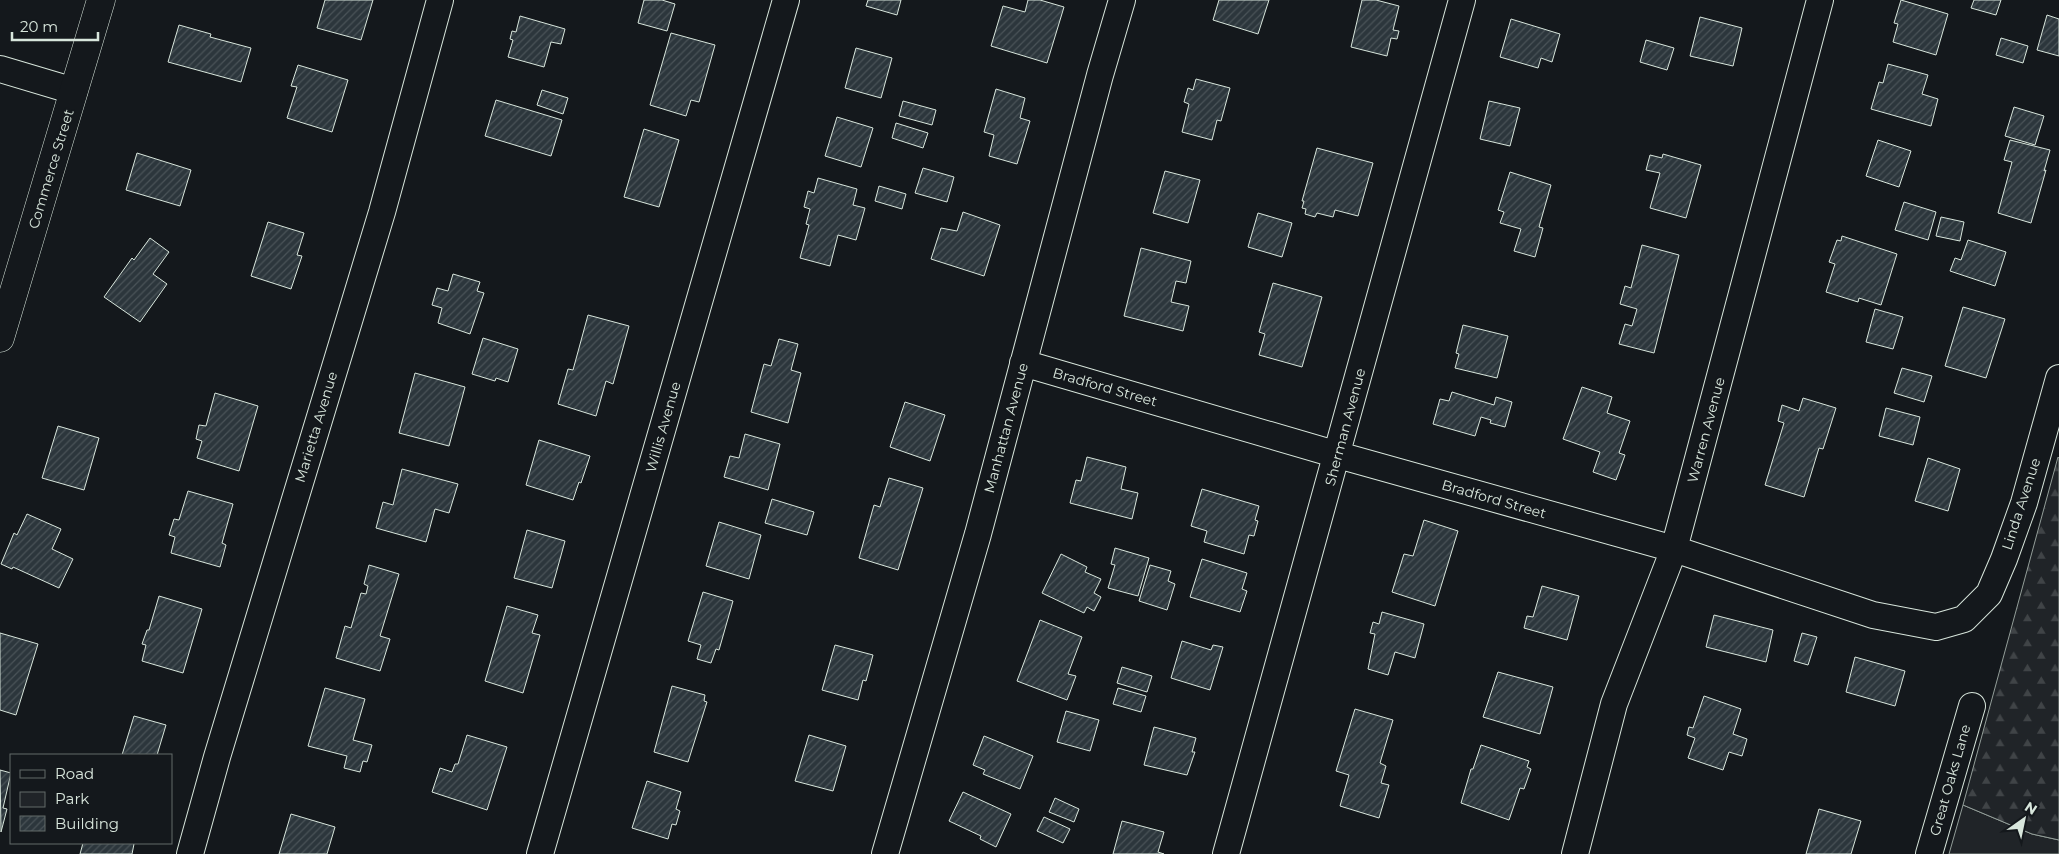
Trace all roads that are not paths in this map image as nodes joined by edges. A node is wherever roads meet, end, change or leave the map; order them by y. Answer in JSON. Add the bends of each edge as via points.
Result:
{"nodes":[{"id":1,"x":101,"y":0,"type":"edge"},
{"id":2,"x":440,"y":0,"type":"edge"},
{"id":3,"x":786,"y":0,"type":"edge"},
{"id":4,"x":1122,"y":0,"type":"edge"},
{"id":5,"x":1462,"y":0,"type":"edge"},
{"id":6,"x":1820,"y":0,"type":"edge"},
{"id":7,"x":0,"y":69,"type":"edge"},
{"id":8,"x":74,"y":91,"type":"junction"},
{"id":9,"x":0,"y":338,"type":"edge"},
{"id":10,"x":1023,"y":363,"type":"junction"},
{"id":11,"x":2057,"y":395,"type":"edge"},
{"id":12,"x":1338,"y":455,"type":"junction"},
{"id":13,"x":1674,"y":549,"type":"junction"},
{"id":14,"x":1964,"y":619,"type":"joint"},
{"id":15,"x":1972,"y":706,"type":"dead end"},
{"id":16,"x":190,"y":854,"type":"edge"},
{"id":17,"x":540,"y":854,"type":"edge"},
{"id":18,"x":884,"y":854,"type":"edge"},
{"id":19,"x":1226,"y":854,"type":"edge"},
{"id":20,"x":1575,"y":854,"type":"edge"},
{"id":21,"x":1929,"y":854,"type":"edge"}],
"edges":[{"from":1,"to":8,"type":"street","name":"Commerce Street"},
{"from":2,"to":16,"type":"street","name":"Marietta Avenue","via":[[382,212]]},
{"from":3,"to":17,"type":"street","name":"Willis Avenue"},
{"from":4,"to":10,"type":"street","name":"Manhattan Avenue"},
{"from":5,"to":12,"type":"street","name":"Sherman Avenue"},
{"from":6,"to":13,"type":"street","name":"Warren Avenue"},
{"from":7,"to":8,"type":"street"},
{"from":8,"to":9,"type":"street","name":"Commerce Street"},
{"from":10,"to":12,"type":"street","name":"Bradford Street"},
{"from":10,"to":18,"type":"street","name":"Manhattan Avenue","via":[[975,544]]},
{"from":11,"to":14,"type":"street","name":"Linda Avenue","via":[[2004,559],[1989,594]]},
{"from":12,"to":13,"type":"street","name":"Bradford Street"},
{"from":12,"to":19,"type":"street","name":"Sherman Avenue"},
{"from":13,"to":14,"type":"street","name":"Bradford Street","via":[[1873,614],[1936,626]]},
{"from":13,"to":20,"type":"street","name":"Warren Avenue","via":[[1614,704]]},
{"from":15,"to":21,"type":"street","name":"Great Oaks Lane"}]}
